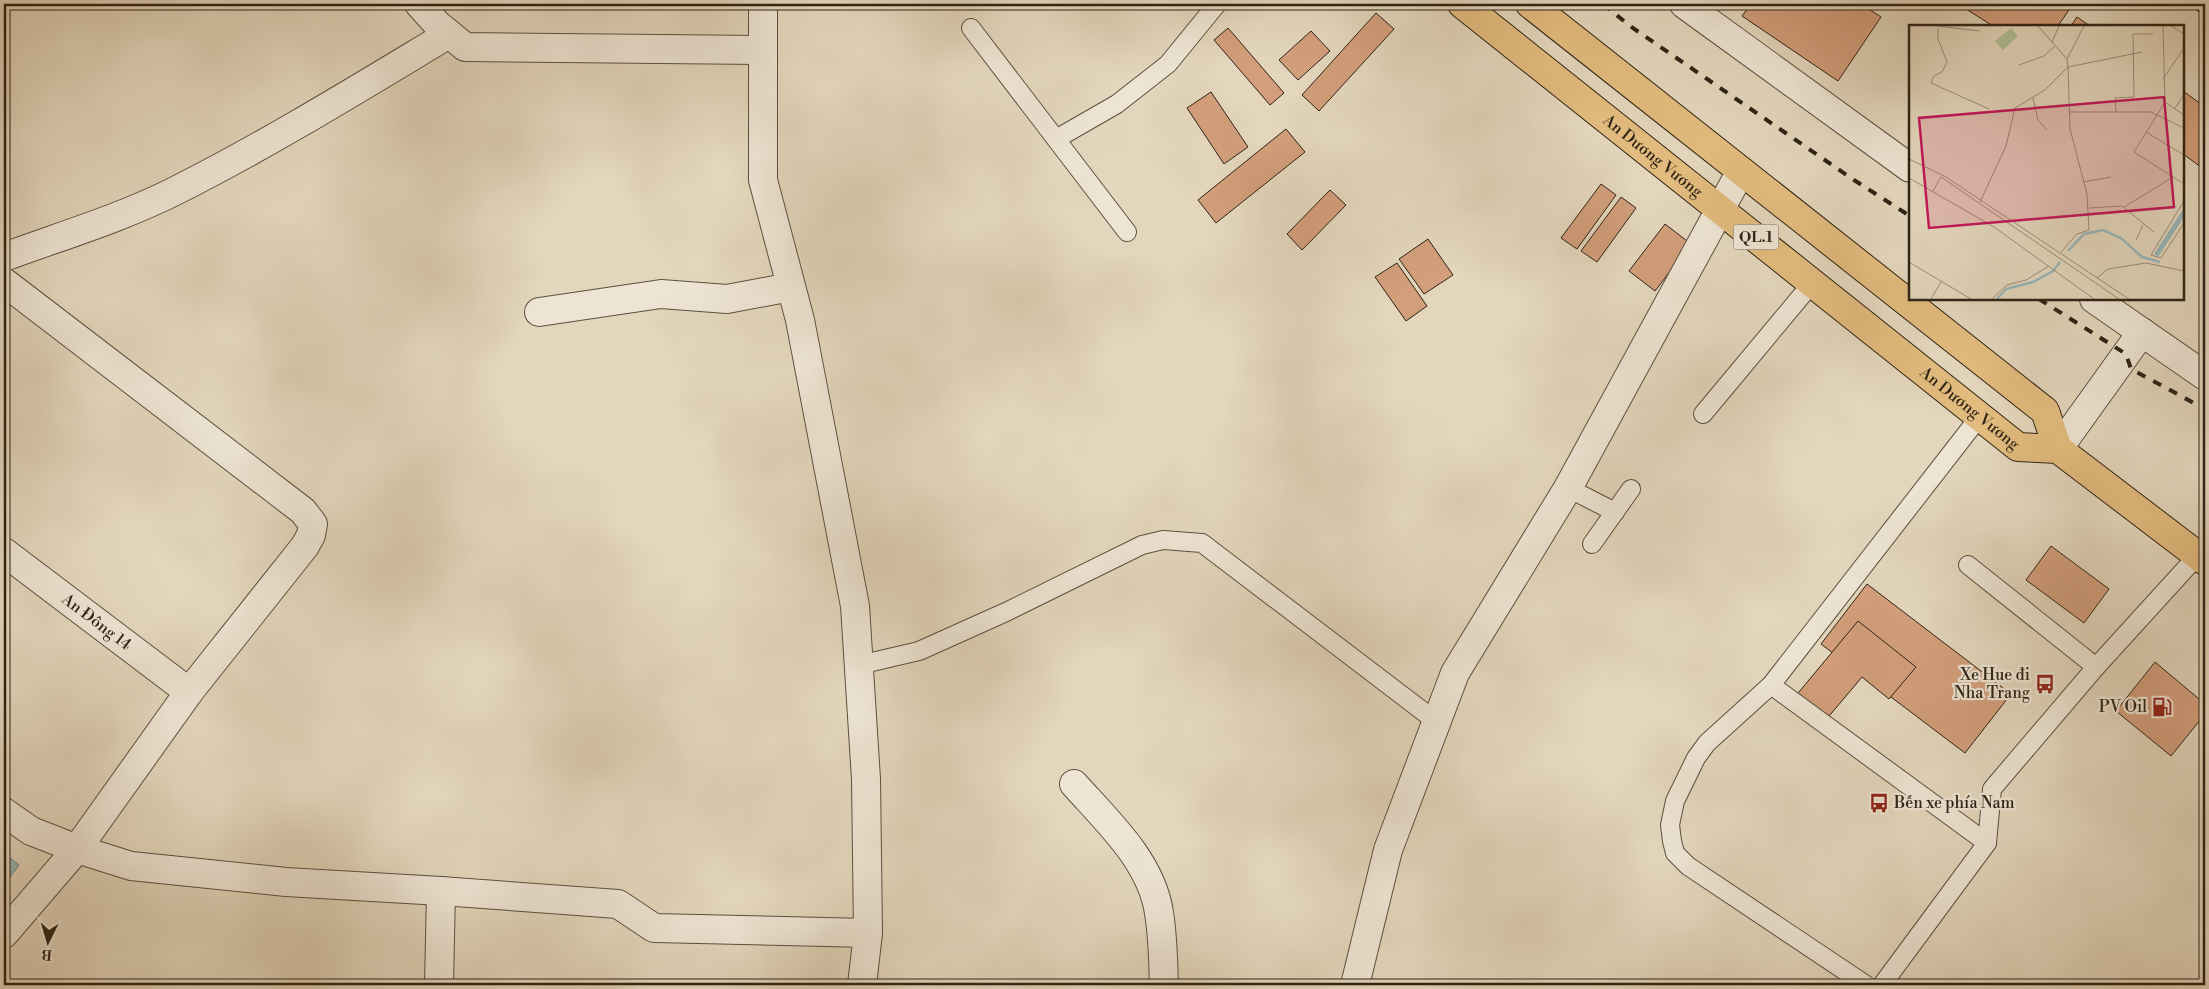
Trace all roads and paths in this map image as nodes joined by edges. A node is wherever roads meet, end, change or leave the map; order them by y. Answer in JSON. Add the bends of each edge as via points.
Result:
{"nodes":[{"id":1,"x":419,"y":4,"type":"edge"},
{"id":2,"x":762,"y":4,"type":"edge"},
{"id":3,"x":1217,"y":4,"type":"edge"},
{"id":4,"x":1462,"y":4,"type":"edge"},
{"id":5,"x":1530,"y":4,"type":"edge"},
{"id":6,"x":1684,"y":4,"type":"edge"},
{"id":7,"x":971,"y":28,"type":"dead end"},
{"id":8,"x":449,"y":34,"type":"junction"},
{"id":9,"x":761,"y":50,"type":"junction"},
{"id":10,"x":1056,"y":139,"type":"junction"},
{"id":11,"x":1909,"y":167,"type":"edge"},
{"id":12,"x":1741,"y":171,"type":"junction"},
{"id":13,"x":1722,"y":209,"type":"junction"},
{"id":14,"x":1127,"y":232,"type":"dead end"},
{"id":15,"x":4,"y":257,"type":"edge"},
{"id":16,"x":4,"y":282,"type":"edge"},
{"id":17,"x":1813,"y":282,"type":"junction"},
{"id":18,"x":791,"y":287,"type":"junction"},
{"id":19,"x":2095,"y":300,"type":"edge"},
{"id":20,"x":539,"y":312,"type":"dead end"},
{"id":21,"x":2142,"y":332,"type":"junction"},
{"id":22,"x":2205,"y":376,"type":"edge"},
{"id":23,"x":1703,"y":414,"type":"dead end"},
{"id":24,"x":1980,"y":416,"type":"junction"},
{"id":25,"x":2058,"y":449,"type":"junction"},
{"id":26,"x":1568,"y":488,"type":"junction"},
{"id":27,"x":1632,"y":489,"type":"dead end"},
{"id":28,"x":1615,"y":512,"type":"junction"},
{"id":29,"x":1592,"y":544,"type":"dead end"},
{"id":30,"x":4,"y":552,"type":"edge"},
{"id":31,"x":2201,"y":558,"type":"edge"},
{"id":32,"x":1968,"y":565,"type":"dead end"},
{"id":33,"x":859,"y":665,"type":"junction"},
{"id":34,"x":2096,"y":667,"type":"junction"},
{"id":35,"x":1770,"y":685,"type":"junction"},
{"id":36,"x":189,"y":692,"type":"junction"},
{"id":37,"x":1437,"y":722,"type":"junction"},
{"id":38,"x":1074,"y":784,"type":"dead end"},
{"id":39,"x":4,"y":812,"type":"edge"},
{"id":40,"x":1987,"y":843,"type":"junction"},
{"id":41,"x":77,"y":849,"type":"junction"},
{"id":42,"x":442,"y":891,"type":"junction"},
{"id":43,"x":868,"y":933,"type":"junction"},
{"id":44,"x":4,"y":934,"type":"edge"},
{"id":45,"x":440,"y":985,"type":"edge"},
{"id":46,"x":862,"y":985,"type":"edge"},
{"id":47,"x":1164,"y":985,"type":"edge"},
{"id":48,"x":1355,"y":985,"type":"edge"},
{"id":49,"x":1866,"y":985,"type":"edge"},
{"id":50,"x":1882,"y":985,"type":"edge"}],
"edges":[{"from":1,"to":8,"type":"street"},
{"from":2,"to":9,"type":"street"},
{"from":3,"to":10,"type":"lane","via":[[1168,64],[1117,104]]},
{"from":4,"to":13,"type":"main road","name":"An Dương Vương","number":"QL.1"},
{"from":5,"to":12,"type":"main road","number":"QL.1"},
{"from":6,"to":11,"type":"street"},
{"from":7,"to":10,"type":"lane"},
{"from":8,"to":9,"type":"street","via":[[465,47]]},
{"from":8,"to":15,"type":"street","via":[[272,140],[175,191]]},
{"from":9,"to":18,"type":"street","via":[[763,180]]},
{"from":10,"to":14,"type":"lane"},
{"from":12,"to":13,"type":"street"},
{"from":12,"to":25,"type":"main road","number":"QL.1","via":[[2045,412]]},
{"from":13,"to":17,"type":"main road","name":"An Dương Vương","number":"QL.1"},
{"from":13,"to":26,"type":"street"},
{"from":16,"to":36,"type":"street","via":[[303,511],[313,524],[305,546]]},
{"from":17,"to":23,"type":"lane"},
{"from":17,"to":24,"type":"main road","name":"An Dương Vương","number":"QL.1"},
{"from":18,"to":20,"type":"street","via":[[727,299],[661,294]]},
{"from":18,"to":33,"type":"street","via":[[855,606]]},
{"from":19,"to":21,"type":"street"},
{"from":21,"to":22,"type":"street"},
{"from":21,"to":25,"type":"street"},
{"from":24,"to":25,"type":"main road","name":"An Dương Vương","number":"QL.1","via":[[2018,447]]},
{"from":24,"to":35,"type":"lane"},
{"from":25,"to":31,"type":"main road"},
{"from":26,"to":28,"type":"lane"},
{"from":26,"to":37,"type":"street","via":[[1455,673]]},
{"from":27,"to":28,"type":"lane"},
{"from":28,"to":29,"type":"lane"},
{"from":30,"to":36,"type":"street","name":"An Đông 14"},
{"from":31,"to":34,"type":"lane"},
{"from":32,"to":34,"type":"lane"},
{"from":33,"to":37,"type":"lane","via":[[919,652],[1142,545],[1163,540],[1202,543]]},
{"from":33,"to":43,"type":"street","via":[[866,779]]},
{"from":34,"to":40,"type":"lane","via":[[1992,789]]},
{"from":35,"to":40,"type":"lane"},
{"from":35,"to":49,"type":"lane","via":[[1707,743],[1696,758],[1675,801],[1670,825],[1675,853],[1688,866]]},
{"from":36,"to":41,"type":"street"},
{"from":37,"to":48,"type":"street","via":[[1388,850]]},
{"from":38,"to":47,"type":"street","via":[[1129,848],[1149,878],[1159,912]]},
{"from":39,"to":41,"type":"street","via":[[30,830]]},
{"from":40,"to":50,"type":"lane"},
{"from":41,"to":42,"type":"street","via":[[131,866],[286,882]]},
{"from":41,"to":44,"type":"street"},
{"from":42,"to":43,"type":"street","via":[[618,904],[654,928]]},
{"from":42,"to":45,"type":"street"},
{"from":43,"to":46,"type":"street"}]}
